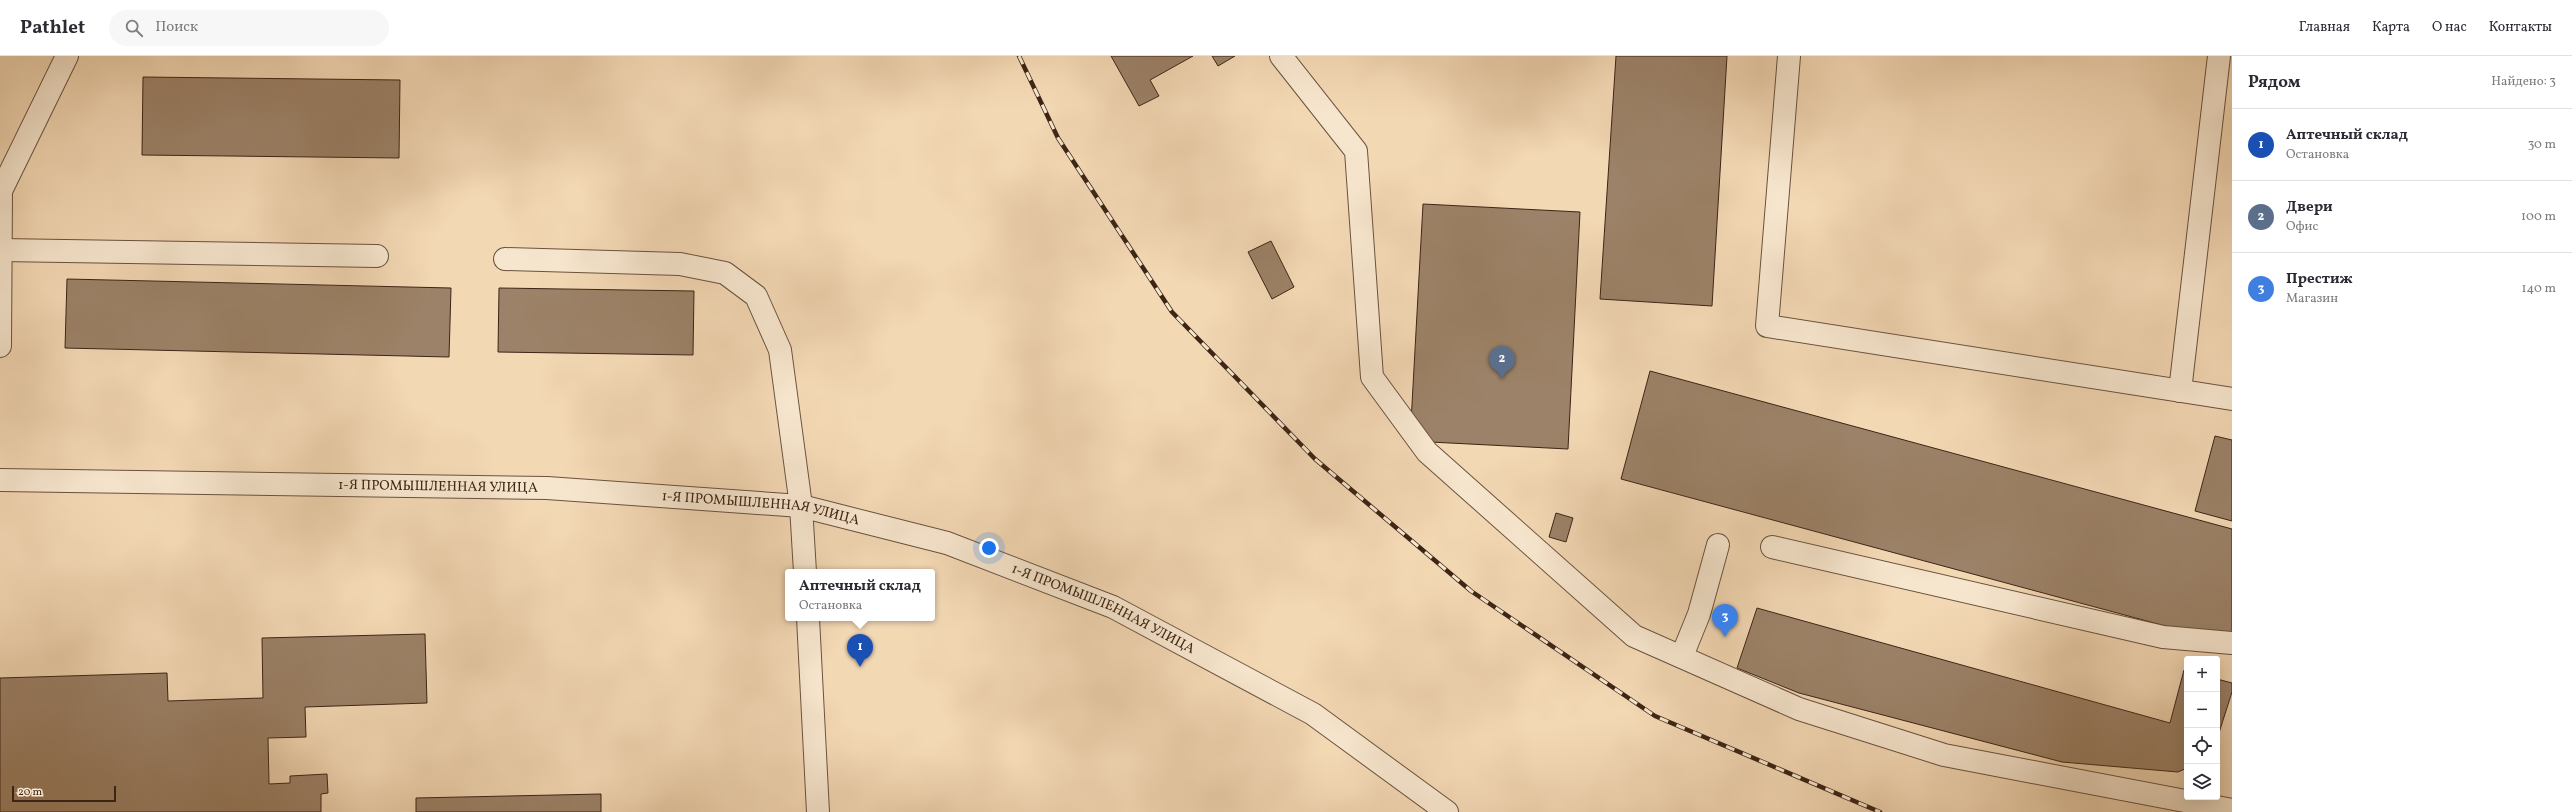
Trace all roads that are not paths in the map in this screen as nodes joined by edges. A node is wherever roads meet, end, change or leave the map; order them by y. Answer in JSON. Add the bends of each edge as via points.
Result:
{"nodes":[{"id":1,"x":67,"y":56,"type":"edge"},
{"id":2,"x":1281,"y":56,"type":"edge"},
{"id":3,"x":1789,"y":56,"type":"edge"},
{"id":4,"x":2219,"y":56,"type":"edge"},
{"id":5,"x":1,"y":191,"type":"edge"},
{"id":6,"x":1,"y":250,"type":"edge"},
{"id":7,"x":377,"y":256,"type":"dead end"},
{"id":8,"x":505,"y":259,"type":"dead end"},
{"id":9,"x":0,"y":346,"type":"edge"},
{"id":10,"x":2180,"y":391,"type":"junction"},
{"id":11,"x":2232,"y":399,"type":"edge"},
{"id":12,"x":0,"y":480,"type":"edge"},
{"id":13,"x":801,"y":506,"type":"junction"},
{"id":14,"x":1718,"y":545,"type":"dead end"},
{"id":15,"x":1772,"y":547,"type":"dead end"},
{"id":16,"x":805,"y":569,"type":"edge"},
{"id":17,"x":808,"y":621,"type":"edge"},
{"id":18,"x":2232,"y":643,"type":"edge"},
{"id":19,"x":1682,"y":656,"type":"junction"},
{"id":20,"x":2232,"y":810,"type":"edge"},
{"id":21,"x":818,"y":812,"type":"edge"},
{"id":22,"x":1447,"y":812,"type":"edge"}],
"edges":[{"from":1,"to":5,"type":"street"},
{"from":2,"to":19,"type":"street","via":[[1356,152],[1372,377],[1427,452],[1634,636]]},
{"from":3,"to":10,"type":"street","via":[[1767,326]]},
{"from":4,"to":10,"type":"street"},
{"from":5,"to":6,"type":"street"},
{"from":6,"to":7,"type":"street"},
{"from":6,"to":9,"type":"street"},
{"from":8,"to":13,"type":"street","via":[[680,264],[725,273],[756,296],[780,350]]},
{"from":10,"to":11,"type":"street"},
{"from":12,"to":13,"type":"street","name":"1-Я ПРОМЫШЛЕННАЯ УЛИЦА","via":[[547,488]]},
{"from":13,"to":16,"type":"street"},
{"from":13,"to":22,"type":"street","name":"1-Я ПРОМЫШЛЕННАЯ УЛИЦА","via":[[947,543],[1113,607],[1313,714]]},
{"from":14,"to":19,"type":"street","via":[[1699,614]]},
{"from":15,"to":18,"type":"street","via":[[2163,637]]},
{"from":17,"to":21,"type":"street"},
{"from":19,"to":20,"type":"street","via":[[1799,708],[1944,755]]}]}
